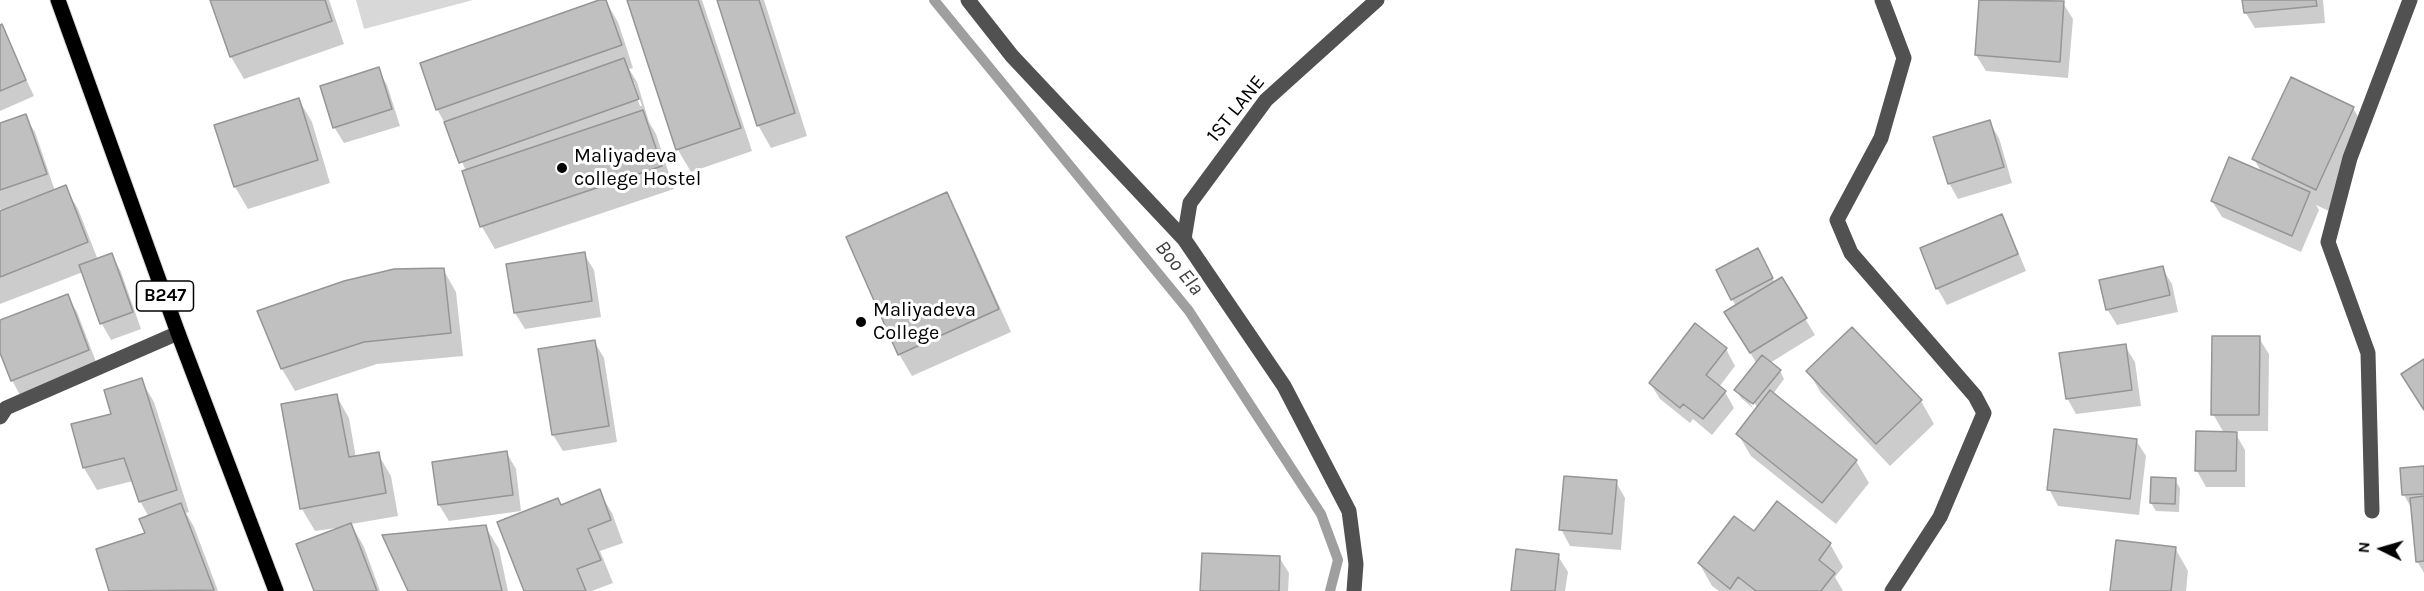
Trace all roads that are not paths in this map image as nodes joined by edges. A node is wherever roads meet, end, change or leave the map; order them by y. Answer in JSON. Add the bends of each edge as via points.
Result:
{"nodes":[{"id":1,"x":58,"y":0,"type":"edge"},
{"id":2,"x":968,"y":0,"type":"edge"},
{"id":3,"x":1377,"y":0,"type":"edge"},
{"id":4,"x":1882,"y":0,"type":"edge"},
{"id":5,"x":2410,"y":0,"type":"edge"},
{"id":6,"x":1184,"y":239,"type":"junction"},
{"id":7,"x":178,"y":333,"type":"junction"},
{"id":8,"x":0,"y":417,"type":"edge"},
{"id":9,"x":2372,"y":511,"type":"dead end"},
{"id":10,"x":276,"y":591,"type":"edge"},
{"id":11,"x":1354,"y":591,"type":"edge"},
{"id":12,"x":1892,"y":591,"type":"edge"}],
"edges":[{"from":1,"to":7,"type":"main road","number":"B247"},
{"from":2,"to":6,"type":"street","via":[[1012,56]]},
{"from":3,"to":6,"type":"street","name":"1ST LANE","via":[[1266,100],[1190,203]]},
{"from":4,"to":12,"type":"street","via":[[1904,58],[1881,138],[1837,220],[1851,253],[1975,396],[1984,413],[1940,517]]},
{"from":5,"to":9,"type":"street","via":[[2350,158],[2328,242],[2368,353]]},
{"from":6,"to":11,"type":"street","via":[[1284,386],[1349,511],[1356,564]]},
{"from":7,"to":8,"type":"street","via":[[6,408]]},
{"from":7,"to":10,"type":"main road","number":"B247"}]}
